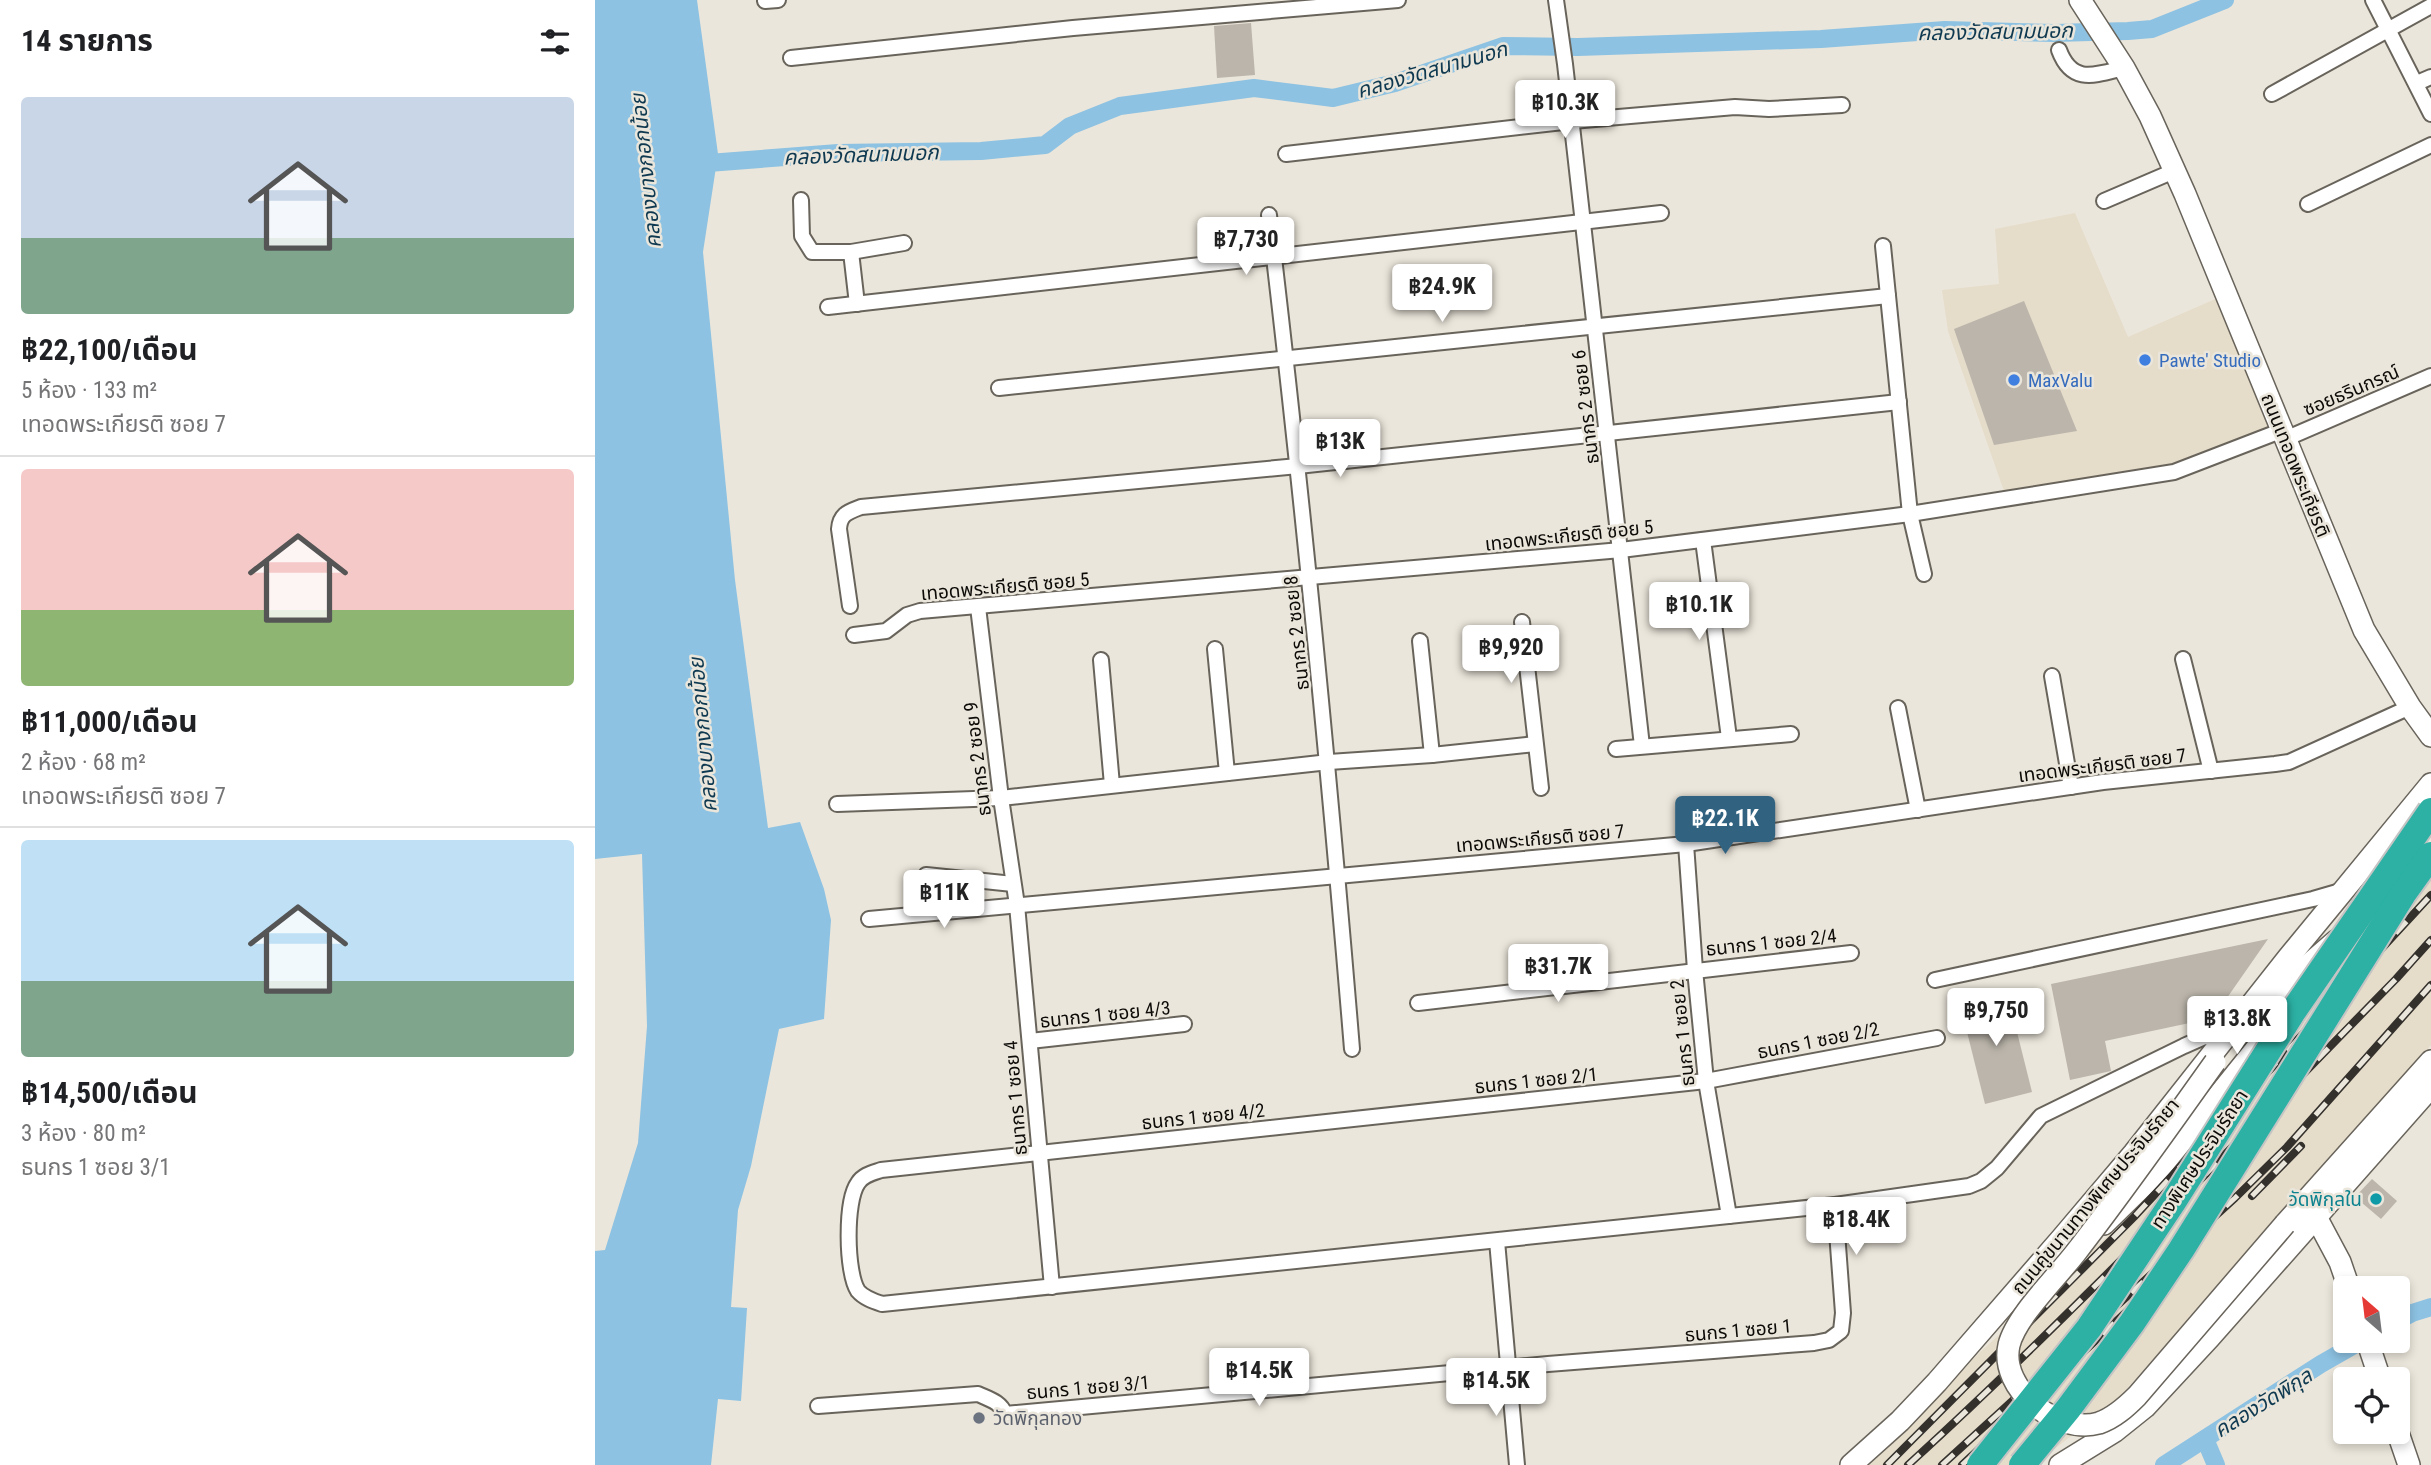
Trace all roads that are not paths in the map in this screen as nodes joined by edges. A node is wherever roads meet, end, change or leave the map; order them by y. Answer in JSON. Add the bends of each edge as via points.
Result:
{"nodes":[{"id":1,"x":1398,"y":0,"type":"edge"},
{"id":2,"x":1556,"y":0,"type":"edge"},
{"id":3,"x":2374,"y":0,"type":"edge"},
{"id":4,"x":2083,"y":5,"type":"edge"},
{"id":5,"x":2431,"y":6,"type":"edge"},
{"id":6,"x":2388,"y":29,"type":"junction"},
{"id":7,"x":2059,"y":50,"type":"dead end"},
{"id":8,"x":791,"y":58,"type":"dead end"},
{"id":9,"x":2123,"y":68,"type":"junction"},
{"id":10,"x":2431,"y":77,"type":"edge"},
{"id":11,"x":2417,"y":83,"type":"junction"},
{"id":12,"x":2272,"y":94,"type":"dead end"},
{"id":13,"x":1842,"y":105,"type":"dead end"},
{"id":14,"x":2431,"y":114,"type":"edge"},
{"id":15,"x":1572,"y":121,"type":"junction"},
{"id":16,"x":2431,"y":145,"type":"edge"},
{"id":17,"x":1286,"y":154,"type":"dead end"},
{"id":18,"x":2174,"y":172,"type":"junction"},
{"id":19,"x":801,"y":200,"type":"dead end"},
{"id":20,"x":2104,"y":201,"type":"dead end"},
{"id":21,"x":2308,"y":204,"type":"dead end"},
{"id":22,"x":1661,"y":213,"type":"dead end"},
{"id":23,"x":1269,"y":215,"type":"dead end"},
{"id":24,"x":1583,"y":223,"type":"junction"},
{"id":25,"x":904,"y":243,"type":"dead end"},
{"id":26,"x":1883,"y":246,"type":"dead end"},
{"id":27,"x":851,"y":252,"type":"junction"},
{"id":28,"x":1274,"y":257,"type":"junction"},
{"id":29,"x":1888,"y":296,"type":"junction"},
{"id":30,"x":856,"y":304,"type":"junction"},
{"id":31,"x":828,"y":307,"type":"dead end"},
{"id":32,"x":1594,"y":324,"type":"junction"},
{"id":33,"x":1285,"y":360,"type":"junction"},
{"id":34,"x":2431,"y":376,"type":"edge"},
{"id":35,"x":999,"y":388,"type":"dead end"},
{"id":36,"x":1899,"y":402,"type":"junction"},
{"id":37,"x":1607,"y":433,"type":"junction"},
{"id":38,"x":2284,"y":434,"type":"junction"},
{"id":39,"x":1298,"y":467,"type":"junction"},
{"id":40,"x":1910,"y":514,"type":"junction"},
{"id":41,"x":1703,"y":540,"type":"junction"},
{"id":42,"x":1621,"y":550,"type":"junction"},
{"id":43,"x":1924,"y":574,"type":"dead end"},
{"id":44,"x":1310,"y":578,"type":"junction"},
{"id":45,"x":849,"y":606,"type":"dead end"},
{"id":46,"x":978,"y":607,"type":"junction"},
{"id":47,"x":1522,"y":622,"type":"dead end"},
{"id":48,"x":855,"y":635,"type":"dead end"},
{"id":49,"x":1420,"y":642,"type":"dead end"},
{"id":50,"x":1215,"y":649,"type":"dead end"},
{"id":51,"x":2183,"y":659,"type":"dead end"},
{"id":52,"x":1101,"y":660,"type":"dead end"},
{"id":53,"x":2052,"y":676,"type":"dead end"},
{"id":54,"x":2410,"y":707,"type":"junction"},
{"id":55,"x":1898,"y":708,"type":"dead end"},
{"id":56,"x":1791,"y":734,"type":"dead end"},
{"id":57,"x":2431,"y":736,"type":"edge"},
{"id":58,"x":1729,"y":738,"type":"junction"},
{"id":59,"x":1535,"y":744,"type":"junction"},
{"id":60,"x":1642,"y":746,"type":"junction"},
{"id":61,"x":1616,"y":749,"type":"dead end"},
{"id":62,"x":1432,"y":755,"type":"junction"},
{"id":63,"x":1329,"y":762,"type":"junction"},
{"id":64,"x":2211,"y":771,"type":"junction"},
{"id":65,"x":1227,"y":773,"type":"junction"},
{"id":66,"x":1112,"y":785,"type":"junction"},
{"id":67,"x":2431,"y":785,"type":"edge"},
{"id":68,"x":2071,"y":787,"type":"junction"},
{"id":69,"x":1541,"y":788,"type":"dead end"},
{"id":70,"x":1001,"y":798,"type":"junction"},
{"id":71,"x":837,"y":804,"type":"dead end"},
{"id":72,"x":1918,"y":810,"type":"junction"},
{"id":73,"x":2431,"y":811,"type":"edge"},
{"id":74,"x":1686,"y":844,"type":"junction"},
{"id":75,"x":2431,"y":846,"type":"edge"},
{"id":76,"x":2431,"y":855,"type":"edge"},
{"id":77,"x":926,"y":875,"type":"dead end"},
{"id":78,"x":1338,"y":877,"type":"junction"},
{"id":79,"x":1013,"y":884,"type":"junction"},
{"id":80,"x":2345,"y":890,"type":"junction"},
{"id":81,"x":1017,"y":905,"type":"junction"},
{"id":82,"x":2379,"y":909,"type":"junction"},
{"id":83,"x":869,"y":919,"type":"dead end"},
{"id":84,"x":1851,"y":953,"type":"dead end"},
{"id":85,"x":2288,"y":958,"type":"junction"},
{"id":86,"x":1695,"y":970,"type":"junction"},
{"id":87,"x":1935,"y":980,"type":"dead end"},
{"id":88,"x":1417,"y":1003,"type":"dead end"},
{"id":89,"x":1184,"y":1024,"type":"dead end"},
{"id":90,"x":2229,"y":1032,"type":"junction"},
{"id":91,"x":1937,"y":1038,"type":"dead end"},
{"id":92,"x":1030,"y":1041,"type":"junction"},
{"id":93,"x":1352,"y":1049,"type":"dead end"},
{"id":94,"x":2431,"y":1061,"type":"edge"},
{"id":95,"x":2215,"y":1062,"type":"junction"},
{"id":96,"x":1706,"y":1081,"type":"junction"},
{"id":97,"x":2431,"y":1087,"type":"edge"},
{"id":98,"x":1371,"y":1119,"type":"joint"},
{"id":99,"x":1039,"y":1151,"type":"junction"},
{"id":100,"x":1835,"y":1205,"type":"junction"},
{"id":101,"x":1729,"y":1216,"type":"junction"},
{"id":102,"x":2316,"y":1217,"type":"junction"},
{"id":103,"x":1497,"y":1241,"type":"junction"},
{"id":104,"x":2345,"y":1276,"type":"edge"},
{"id":105,"x":1052,"y":1287,"type":"junction"},
{"id":106,"x":2009,"y":1300,"type":"junction"},
{"id":107,"x":1510,"y":1368,"type":"junction"},
{"id":108,"x":818,"y":1406,"type":"dead end"},
{"id":109,"x":2402,"y":1444,"type":"edge"},
{"id":110,"x":1517,"y":1465,"type":"edge"},
{"id":111,"x":1851,"y":1465,"type":"edge"},
{"id":112,"x":1980,"y":1465,"type":"edge"},
{"id":113,"x":2022,"y":1465,"type":"edge"},
{"id":114,"x":2060,"y":1465,"type":"edge"},
{"id":115,"x":2409,"y":1465,"type":"edge"}],
"edges":[{"from":1,"to":8,"type":"street"},
{"from":2,"to":15,"type":"street","name":"ธนากร 2 ซอย 6"},
{"from":3,"to":6,"type":"street"},
{"from":4,"to":9,"type":"main road","name":"ถนนเทอดพระเกียรติ"},
{"from":5,"to":6,"type":"street"},
{"from":6,"to":11,"type":"street"},
{"from":6,"to":12,"type":"street"},
{"from":7,"to":9,"type":"street","via":[[2064,64],[2080,74],[2092,76]]},
{"from":9,"to":18,"type":"main road","name":"ถนนเทอดพระเกียรติ"},
{"from":10,"to":11,"type":"street"},
{"from":11,"to":14,"type":"street"},
{"from":13,"to":15,"type":"street","via":[[1735,107]]},
{"from":15,"to":17,"type":"street"},
{"from":15,"to":24,"type":"street","name":"ธนากร 2 ซอย 6"},
{"from":16,"to":21,"type":"street"},
{"from":18,"to":20,"type":"street"},
{"from":18,"to":38,"type":"main road","name":"ถนนเทอดพระเกียรติ"},
{"from":19,"to":27,"type":"street","via":[[802,236],[812,252]]},
{"from":22,"to":24,"type":"street"},
{"from":23,"to":28,"type":"street","name":"ธนากร 2 ซอย 8"},
{"from":24,"to":28,"type":"street"},
{"from":24,"to":32,"type":"street","name":"ธนากร 2 ซอย 6"},
{"from":25,"to":27,"type":"street"},
{"from":26,"to":29,"type":"street"},
{"from":27,"to":30,"type":"street"},
{"from":28,"to":30,"type":"street"},
{"from":28,"to":33,"type":"street","name":"ธนากร 2 ซอย 8"},
{"from":29,"to":32,"type":"street"},
{"from":29,"to":36,"type":"street"},
{"from":30,"to":31,"type":"street"},
{"from":32,"to":33,"type":"street"},
{"from":32,"to":37,"type":"street","name":"ธนากร 2 ซอย 6"},
{"from":33,"to":35,"type":"street"},
{"from":33,"to":39,"type":"street","name":"ธนากร 2 ซอย 8"},
{"from":34,"to":38,"type":"street","name":"ซอยธรินกรณ์"},
{"from":36,"to":37,"type":"street"},
{"from":36,"to":40,"type":"street"},
{"from":37,"to":39,"type":"street"},
{"from":37,"to":42,"type":"street","name":"ธนากร 2 ซอย 6"},
{"from":38,"to":40,"type":"street","name":"เทอดพระเกียรติ ซอย 5","via":[[2174,472]]},
{"from":38,"to":54,"type":"main road","name":"ถนนเทอดพระเกียรติ","via":[[2364,630]]},
{"from":39,"to":44,"type":"street","name":"ธนากร 2 ซอย 8"},
{"from":39,"to":45,"type":"street","via":[[861,507],[840,520]]},
{"from":40,"to":41,"type":"street","name":"เทอดพระเกียรติ ซอย 5"},
{"from":40,"to":43,"type":"street"},
{"from":41,"to":42,"type":"street","name":"เทอดพระเกียรติ ซอย 5"},
{"from":41,"to":58,"type":"street"},
{"from":42,"to":44,"type":"street","name":"เทอดพระเกียรติ ซอย 5"},
{"from":42,"to":60,"type":"street","name":"ธนากร 2 ซอย 6"},
{"from":44,"to":46,"type":"street","name":"เทอดพระเกียรติ ซอย 5"},
{"from":44,"to":63,"type":"street","name":"ธนากร 2 ซอย 8"},
{"from":46,"to":48,"type":"street","name":"เทอดพระเกียรติ ซอย 5","via":[[920,611],[886,631]]},
{"from":46,"to":70,"type":"street","name":"ธนากร 2 ซอย 9"},
{"from":47,"to":59,"type":"street"},
{"from":49,"to":62,"type":"street"},
{"from":50,"to":65,"type":"street"},
{"from":51,"to":64,"type":"street"},
{"from":52,"to":66,"type":"street"},
{"from":53,"to":68,"type":"street"},
{"from":54,"to":57,"type":"main road","name":"ถนนเทอดพระเกียรติ"},
{"from":54,"to":64,"type":"street","name":"เทอดพระเกียรติ ซอย 7","via":[[2289,762]]},
{"from":55,"to":72,"type":"street"},
{"from":56,"to":58,"type":"street"},
{"from":58,"to":60,"type":"street"},
{"from":59,"to":62,"type":"street"},
{"from":59,"to":69,"type":"street"},
{"from":60,"to":61,"type":"street"},
{"from":62,"to":63,"type":"street"},
{"from":63,"to":65,"type":"street"},
{"from":63,"to":78,"type":"street","name":"ธนากร 2 ซอย 8"},
{"from":64,"to":68,"type":"street","name":"เทอดพระเกียรติ ซอย 7"},
{"from":65,"to":66,"type":"street"},
{"from":66,"to":70,"type":"street"},
{"from":67,"to":80,"type":"main road","name":"ถนนคู่ขนานทางพิเศษประจิมรัถยา"},
{"from":68,"to":72,"type":"street","name":"เทอดพระเกียรติ ซอย 7"},
{"from":70,"to":71,"type":"street"},
{"from":70,"to":79,"type":"street","name":"ธนากร 2 ซอย 9"},
{"from":72,"to":74,"type":"street","name":"เทอดพระเกียรติ ซอย 7"},
{"from":73,"to":112,"type":"highway","name":"ทางพิเศษประจิมรัถยา","bridge":true,"via":[[2292,1013],[2089,1328]]},
{"from":74,"to":78,"type":"street","name":"เทอดพระเกียรติ ซอย 7"},
{"from":74,"to":86,"type":"street","name":"ธนกร 1 ซอย 2"},
{"from":75,"to":82,"type":"main road"},
{"from":76,"to":113,"type":"highway","name":"ทางพิเศษประจิมรัถยา","bridge":true,"via":[[2139,1313]]},
{"from":77,"to":79,"type":"street"},
{"from":78,"to":81,"type":"street","name":"เทอดพระเกียรติ ซอย 7"},
{"from":78,"to":93,"type":"street","name":"ธนากร 2 ซอย 8"},
{"from":79,"to":81,"type":"street","name":"ธนากร 2 ซอย 9"},
{"from":80,"to":85,"type":"main road","name":"ถนนคู่ขนานทางพิเศษประจิมรัถยา"},
{"from":80,"to":87,"type":"street"},
{"from":81,"to":83,"type":"street","name":"เทอดพระเกียรติ ซอย 7"},
{"from":81,"to":92,"type":"street","name":"ธนากร 1 ซอย 4"},
{"from":82,"to":95,"type":"main road","via":[[2287,982]]},
{"from":82,"to":106,"type":"main road","via":[[2133,1198]]},
{"from":84,"to":86,"type":"street","name":"ธนากร 1 ซอย 2/4"},
{"from":85,"to":90,"type":"main road","name":"ถนนคู่ขนานทางพิเศษประจิมรัถยา"},
{"from":85,"to":95,"type":"main road"},
{"from":86,"to":88,"type":"street","name":"ธนากร 1 ซอย 2/4"},
{"from":86,"to":96,"type":"street","name":"ธนกร 1 ซอย 2"},
{"from":89,"to":92,"type":"street","name":"ธนากร 1 ซอย 4/3"},
{"from":90,"to":100,"type":"street","via":[[2184,1046],[2041,1116],[1981,1181]]},
{"from":90,"to":106,"type":"main road","name":"ถนนคู่ขนานทางพิเศษประจิมรัถยา"},
{"from":91,"to":96,"type":"street","name":"ธนกร 1 ซอย 2/2"},
{"from":92,"to":99,"type":"street","name":"ธนากร 1 ซอย 4"},
{"from":94,"to":95,"type":"main road","bridge":true,"via":[[2137,1396],[2111,1418],[2090,1424],[2066,1423],[2049,1416],[2021,1390],[2009,1361],[2009,1345],[2019,1322]]},
{"from":96,"to":98,"type":"street","name":"ธนกร 1 ซอย 2/1"},
{"from":96,"to":101,"type":"street","name":"ธนกร 1 ซอย 2"},
{"from":97,"to":102,"type":"main road"},
{"from":98,"to":99,"type":"street","name":"ธนกร 1 ซอย 4/2"},
{"from":99,"to":105,"type":"street","name":"ธนากร 1 ซอย 4"},
{"from":99,"to":105,"type":"street","name":"ธนกร 1 ซอย 4/2","via":[[866,1175],[852,1193],[849,1208],[851,1275],[859,1291],[882,1304]]},
{"from":100,"to":101,"type":"street"},
{"from":100,"to":107,"type":"street","name":"ธนกร 1 ซอย 1","via":[[1843,1313],[1840,1331],[1829,1340]]},
{"from":101,"to":103,"type":"street"},
{"from":102,"to":104,"type":"main road"},
{"from":102,"to":114,"type":"main road","via":[[2145,1407]]},
{"from":103,"to":105,"type":"street"},
{"from":103,"to":107,"type":"street"},
{"from":106,"to":111,"type":"main road","name":"ถนนคู่ขนานทางพิเศษประจิมรัถยา","via":[[1900,1421]]},
{"from":107,"to":108,"type":"street","name":"ธนกร 1 ซอย 3/1","via":[[1005,1414],[995,1402],[978,1394]]},
{"from":107,"to":110,"type":"street"},
{"from":109,"to":115,"type":"main road"}]}
